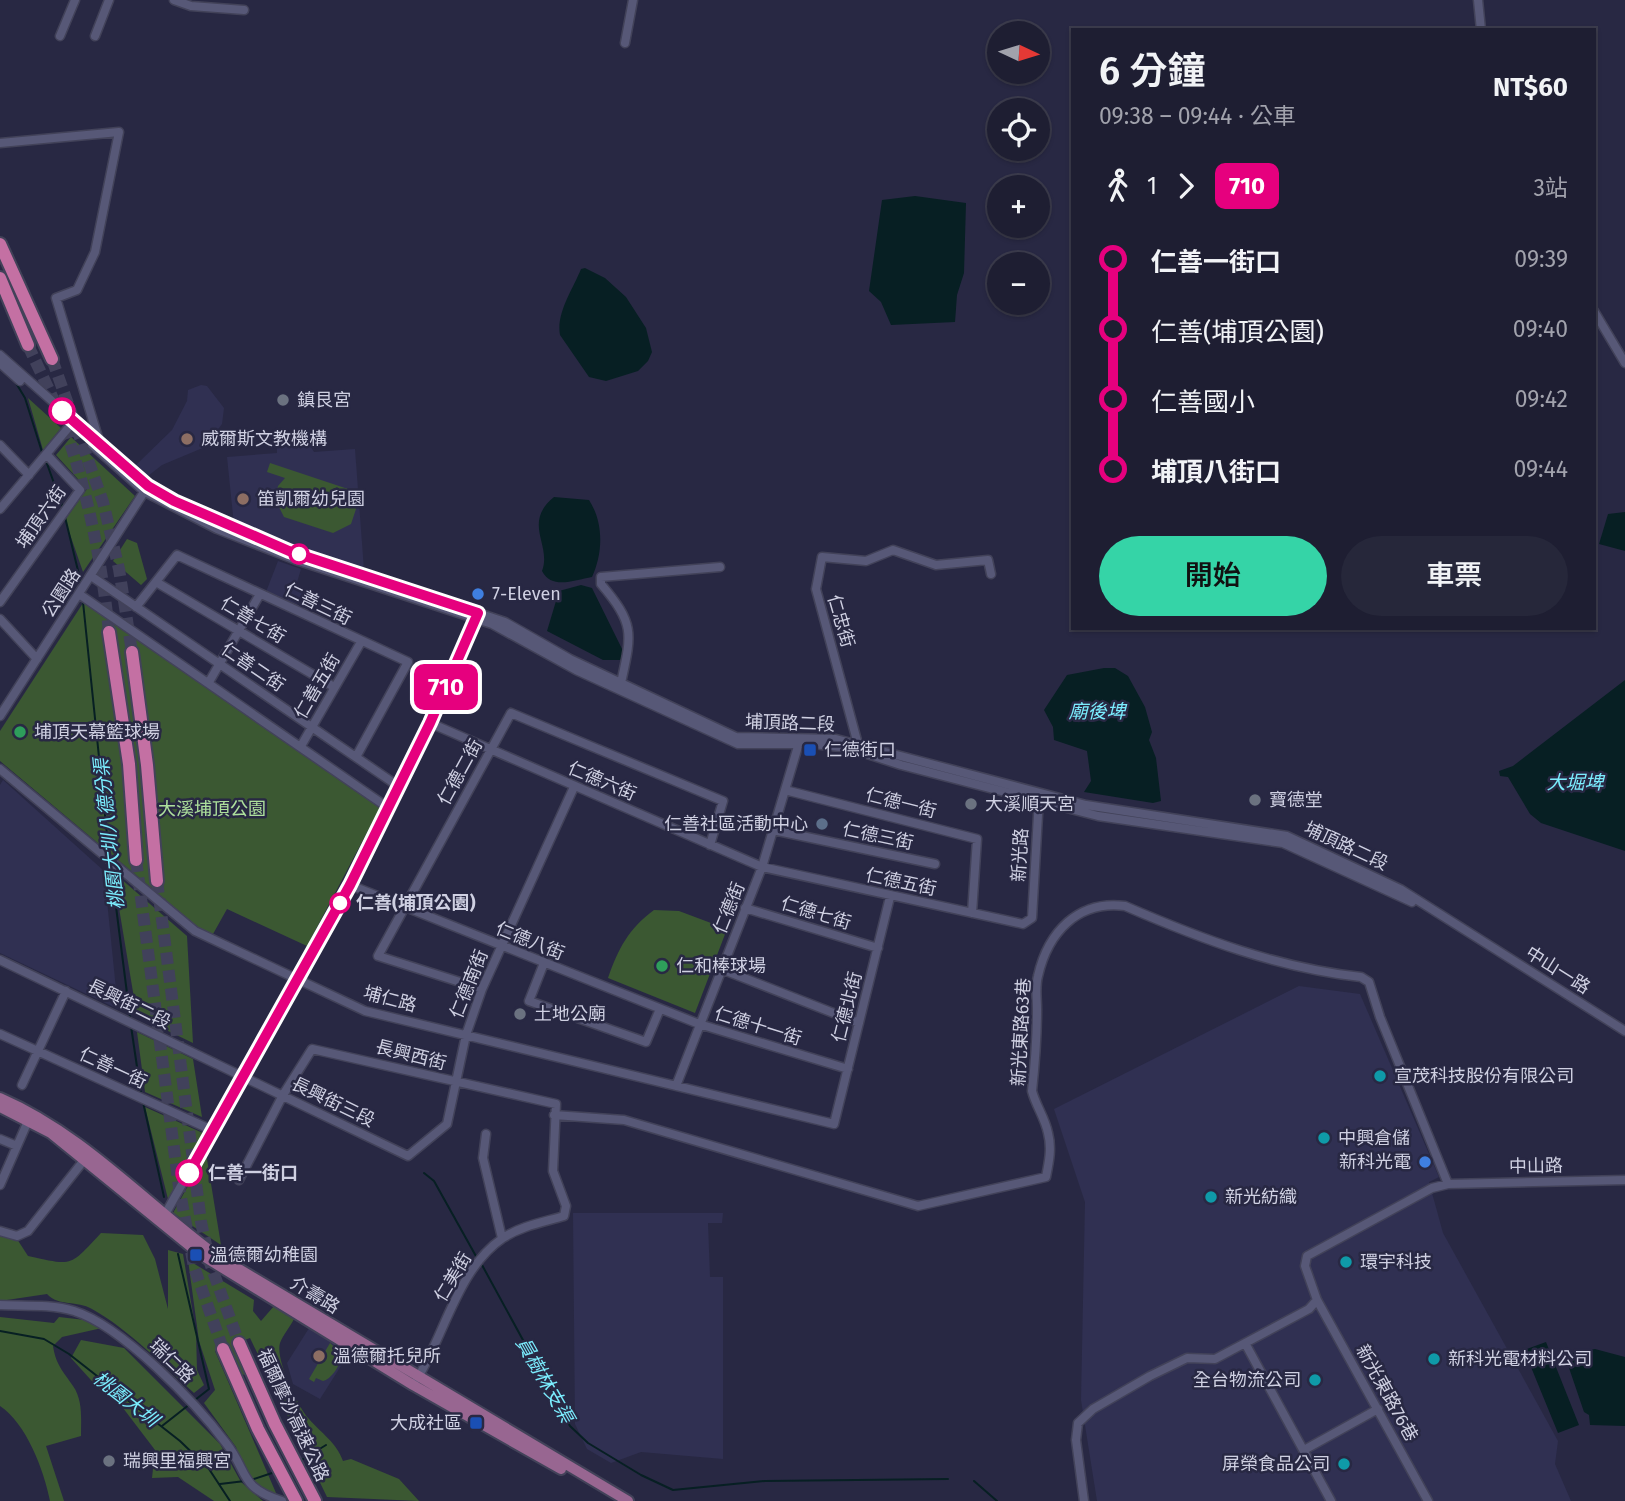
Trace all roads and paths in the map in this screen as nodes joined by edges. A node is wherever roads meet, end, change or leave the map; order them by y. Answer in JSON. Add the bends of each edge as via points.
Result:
{"nodes":[{"id":1,"x":75,"y":0,"type":"edge"},
{"id":2,"x":109,"y":0,"type":"edge"},
{"id":3,"x":174,"y":0,"type":"edge"},
{"id":4,"x":633,"y":0,"type":"edge"},
{"id":5,"x":1478,"y":0,"type":"edge"},
{"id":6,"x":244,"y":10,"type":"dead end"},
{"id":7,"x":1481,"y":28,"type":"edge"},
{"id":8,"x":60,"y":36,"type":"dead end"},
{"id":9,"x":95,"y":36,"type":"dead end"},
{"id":10,"x":625,"y":43,"type":"dead end"},
{"id":11,"x":0,"y":143,"type":"edge"},
{"id":12,"x":0,"y":244,"type":"edge"},
{"id":13,"x":0,"y":278,"type":"edge"},
{"id":14,"x":30,"y":310,"type":"junction"},
{"id":15,"x":1596,"y":314,"type":"edge"},
{"id":16,"x":18,"y":317,"type":"junction"},
{"id":17,"x":28,"y":345,"type":"tunnel mouth"},
{"id":18,"x":0,"y":355,"type":"edge"},
{"id":19,"x":52,"y":359,"type":"tunnel mouth"},
{"id":20,"x":0,"y":363,"type":"edge"},
{"id":21,"x":1625,"y":363,"type":"edge"},
{"id":22,"x":72,"y":423,"type":"junction"},
{"id":23,"x":0,"y":445,"type":"edge"},
{"id":24,"x":100,"y":448,"type":"junction"},
{"id":25,"x":47,"y":455,"type":"junction"},
{"id":26,"x":29,"y":475,"type":"junction"},
{"id":27,"x":147,"y":489,"type":"junction"},
{"id":28,"x":0,"y":509,"type":"edge"},
{"id":29,"x":720,"y":567,"type":"dead end"},
{"id":30,"x":991,"y":574,"type":"dead end"},
{"id":31,"x":91,"y":576,"type":"junction"},
{"id":32,"x":156,"y":582,"type":"junction"},
{"id":33,"x":79,"y":594,"type":"junction"},
{"id":34,"x":260,"y":594,"type":"junction"},
{"id":35,"x":0,"y":602,"type":"edge"},
{"id":36,"x":136,"y":607,"type":"junction"},
{"id":37,"x":477,"y":616,"type":"junction"},
{"id":38,"x":0,"y":619,"type":"edge"},
{"id":39,"x":240,"y":629,"type":"junction"},
{"id":40,"x":109,"y":632,"type":"tunnel mouth"},
{"id":41,"x":361,"y":642,"type":"junction"},
{"id":42,"x":132,"y":652,"type":"tunnel mouth"},
{"id":43,"x":37,"y":659,"type":"junction"},
{"id":44,"x":220,"y":664,"type":"junction"},
{"id":45,"x":209,"y":682,"type":"junction"},
{"id":46,"x":621,"y":683,"type":"junction"},
{"id":47,"x":334,"y":687,"type":"junction"},
{"id":48,"x":0,"y":716,"type":"edge"},
{"id":49,"x":430,"y":723,"type":"junction"},
{"id":50,"x":313,"y":726,"type":"junction"},
{"id":51,"x":799,"y":741,"type":"junction"},
{"id":52,"x":301,"y":746,"type":"junction"},
{"id":53,"x":859,"y":748,"type":"junction"},
{"id":54,"x":490,"y":751,"type":"junction"},
{"id":55,"x":356,"y":757,"type":"junction"},
{"id":56,"x":0,"y":769,"type":"edge"},
{"id":57,"x":398,"y":786,"type":"junction"},
{"id":58,"x":574,"y":787,"type":"junction"},
{"id":59,"x":785,"y":790,"type":"junction"},
{"id":60,"x":1039,"y":797,"type":"junction"},
{"id":61,"x":387,"y":807,"type":"junction"},
{"id":62,"x":773,"y":830,"type":"junction"},
{"id":63,"x":710,"y":845,"type":"junction"},
{"id":64,"x":136,"y":860,"type":"tunnel mouth"},
{"id":65,"x":935,"y":864,"type":"dead end"},
{"id":66,"x":762,"y":867,"type":"junction"},
{"id":67,"x":157,"y":881,"type":"tunnel mouth"},
{"id":68,"x":350,"y":885,"type":"junction"},
{"id":69,"x":890,"y":897,"type":"junction"},
{"id":70,"x":404,"y":908,"type":"junction"},
{"id":71,"x":745,"y":908,"type":"junction"},
{"id":72,"x":972,"y":913,"type":"junction"},
{"id":73,"x":1032,"y":918,"type":"joint"},
{"id":74,"x":1474,"y":937,"type":"joint"},
{"id":75,"x":501,"y":946,"type":"junction"},
{"id":76,"x":878,"y":948,"type":"junction"},
{"id":77,"x":0,"y":960,"type":"edge"},
{"id":78,"x":544,"y":963,"type":"junction"},
{"id":79,"x":721,"y":969,"type":"junction"},
{"id":80,"x":296,"y":981,"type":"junction"},
{"id":81,"x":482,"y":989,"type":"junction"},
{"id":82,"x":66,"y":991,"type":"junction"},
{"id":83,"x":660,"y":1009,"type":"junction"},
{"id":84,"x":859,"y":1023,"type":"junction"},
{"id":85,"x":699,"y":1024,"type":"junction"},
{"id":86,"x":1625,"y":1031,"type":"edge"},
{"id":87,"x":0,"y":1034,"type":"edge"},
{"id":88,"x":466,"y":1035,"type":"junction"},
{"id":89,"x":37,"y":1051,"type":"junction"},
{"id":90,"x":848,"y":1069,"type":"junction"},
{"id":91,"x":243,"y":1078,"type":"junction"},
{"id":92,"x":457,"y":1082,"type":"junction"},
{"id":93,"x":22,"y":1085,"type":"dead end"},
{"id":94,"x":676,"y":1086,"type":"junction"},
{"id":95,"x":283,"y":1095,"type":"junction"},
{"id":96,"x":0,"y":1098,"type":"edge"},
{"id":97,"x":556,"y":1104,"type":"joint"},
{"id":98,"x":0,"y":1107,"type":"edge"},
{"id":99,"x":554,"y":1115,"type":"junction"},
{"id":100,"x":28,"y":1121,"type":"junction"},
{"id":101,"x":834,"y":1124,"type":"joint"},
{"id":102,"x":214,"y":1131,"type":"junction"},
{"id":103,"x":486,"y":1134,"type":"dead end"},
{"id":104,"x":0,"y":1139,"type":"edge"},
{"id":105,"x":17,"y":1146,"type":"junction"},
{"id":106,"x":408,"y":1156,"type":"joint"},
{"id":107,"x":85,"y":1159,"type":"junction"},
{"id":108,"x":239,"y":1180,"type":"dead end"},
{"id":109,"x":1625,"y":1180,"type":"edge"},
{"id":110,"x":1448,"y":1184,"type":"junction"},
{"id":111,"x":0,"y":1185,"type":"edge"},
{"id":112,"x":162,"y":1220,"type":"junction"},
{"id":113,"x":0,"y":1231,"type":"edge"},
{"id":114,"x":502,"y":1238,"type":"junction"},
{"id":115,"x":1317,"y":1300,"type":"junction"},
{"id":116,"x":0,"y":1305,"type":"edge"},
{"id":117,"x":239,"y":1343,"type":"tunnel mouth"},
{"id":118,"x":1245,"y":1343,"type":"junction"},
{"id":119,"x":223,"y":1349,"type":"tunnel mouth"},
{"id":120,"x":255,"y":1380,"type":"junction"},
{"id":121,"x":416,"y":1380,"type":"junction"},
{"id":122,"x":239,"y":1386,"type":"junction"},
{"id":123,"x":1378,"y":1409,"type":"junction"},
{"id":124,"x":1304,"y":1450,"type":"junction"},
{"id":125,"x":282,"y":1501,"type":"edge"},
{"id":126,"x":296,"y":1501,"type":"edge"},
{"id":127,"x":315,"y":1501,"type":"edge"},
{"id":128,"x":615,"y":1501,"type":"edge"},
{"id":129,"x":628,"y":1501,"type":"edge"},
{"id":130,"x":1084,"y":1501,"type":"edge"},
{"id":131,"x":1332,"y":1501,"type":"edge"},
{"id":132,"x":1428,"y":1501,"type":"edge"}],
"edges":[{"from":1,"to":8,"type":"street"},
{"from":2,"to":9,"type":"street"},
{"from":3,"to":6,"type":"street","via":[[191,6]]},
{"from":4,"to":10,"type":"street"},
{"from":5,"to":7,"type":"street"},
{"from":11,"to":24,"type":"street","via":[[119,132],[95,252],[77,290],[56,298]]},
{"from":12,"to":14,"type":"highway"},
{"from":13,"to":16,"type":"highway"},
{"from":14,"to":16,"type":"highway"},
{"from":14,"to":19,"type":"highway"},
{"from":15,"to":21,"type":"street"},
{"from":16,"to":17,"type":"highway"},
{"from":18,"to":22,"type":"street"},
{"from":20,"to":22,"type":"street"},
{"from":22,"to":24,"type":"street","name":"埔頂路二段"},
{"from":22,"to":25,"type":"street"},
{"from":23,"to":26,"type":"street","name":"埔頂六街"},
{"from":24,"to":27,"type":"street","name":"埔頂路二段"},
{"from":25,"to":26,"type":"street"},
{"from":25,"to":35,"type":"street","name":"埔頂六街","via":[[80,490]]},
{"from":26,"to":28,"type":"street"},
{"from":27,"to":31,"type":"street","name":"公園路"},
{"from":27,"to":37,"type":"street","name":"埔頂路二段","via":[[176,509],[257,545]]},
{"from":29,"to":46,"type":"street","via":[[601,577],[601,584],[623,610],[628,632]]},
{"from":30,"to":53,"type":"street","name":"仁忠街","via":[[988,560],[936,565],[893,550],[866,561],[822,558],[816,589]]},
{"from":31,"to":33,"type":"street","name":"公園路"},
{"from":31,"to":36,"type":"street","name":"仁善二街"},
{"from":32,"to":34,"type":"street","name":"仁善三街","via":[[177,555]]},
{"from":32,"to":36,"type":"street","name":"仁善三街"},
{"from":32,"to":39,"type":"street","name":"仁善七街"},
{"from":33,"to":43,"type":"street","name":"公園路"},
{"from":33,"to":45,"type":"street"},
{"from":34,"to":39,"type":"street"},
{"from":34,"to":41,"type":"street","name":"仁善三街"},
{"from":36,"to":44,"type":"street","name":"仁善二街"},
{"from":37,"to":46,"type":"street","name":"埔頂路二段","via":[[505,622]]},
{"from":37,"to":49,"type":"street"},
{"from":37,"to":51,"type":"street","name":"埔頂路二段","via":[[576,670],[723,738],[757,746]]},
{"from":38,"to":43,"type":"street"},
{"from":39,"to":44,"type":"street"},
{"from":39,"to":47,"type":"street","name":"仁善七街"},
{"from":40,"to":64,"type":"highway","via":[[129,764]]},
{"from":41,"to":47,"type":"street","name":"仁善五街"},
{"from":41,"to":55,"type":"street","name":"仁善三街","via":[[408,662]]},
{"from":42,"to":67,"type":"highway"},
{"from":43,"to":48,"type":"street","name":"公園路"},
{"from":44,"to":45,"type":"street"},
{"from":44,"to":50,"type":"street","name":"仁善二街"},
{"from":45,"to":52,"type":"street"},
{"from":46,"to":51,"type":"street","name":"埔頂路二段","via":[[736,737]]},
{"from":47,"to":50,"type":"street","name":"仁善五街"},
{"from":49,"to":54,"type":"street","name":"仁德六街"},
{"from":49,"to":57,"type":"street"},
{"from":50,"to":52,"type":"street","name":"仁善五街"},
{"from":50,"to":55,"type":"street","name":"仁善二街"},
{"from":51,"to":53,"type":"street","name":"埔頂路二段"},
{"from":51,"to":59,"type":"street","name":"仁德街"},
{"from":52,"to":61,"type":"street"},
{"from":53,"to":60,"type":"street","name":"埔頂路二段"},
{"from":54,"to":58,"type":"street","name":"仁德六街"},
{"from":54,"to":63,"type":"street","name":"仁德二街","via":[[511,713],[723,802]]},
{"from":54,"to":70,"type":"street","name":"仁德二街"},
{"from":55,"to":57,"type":"street","name":"仁善二街"},
{"from":56,"to":80,"type":"street","name":"埔仁路","via":[[195,932]]},
{"from":57,"to":61,"type":"street"},
{"from":58,"to":63,"type":"street","name":"仁德六街"},
{"from":58,"to":75,"type":"street","name":"仁德南街"},
{"from":59,"to":62,"type":"street","name":"仁德街"},
{"from":59,"to":72,"type":"street","name":"仁德一街","via":[[977,839]]},
{"from":60,"to":73,"type":"street","name":"新光路"},
{"from":60,"to":74,"type":"street","name":"埔頂路二段","via":[[1098,816],[1283,843],[1434,911]]},
{"from":61,"to":68,"type":"street"},
{"from":62,"to":65,"type":"street","name":"仁德三街"},
{"from":62,"to":66,"type":"street","name":"仁德街"},
{"from":63,"to":66,"type":"street","name":"仁德六街"},
{"from":66,"to":69,"type":"street","name":"仁德五街"},
{"from":66,"to":71,"type":"street","name":"仁德街"},
{"from":68,"to":70,"type":"street","name":"仁德八街"},
{"from":68,"to":80,"type":"street"},
{"from":69,"to":72,"type":"street","name":"仁德五街"},
{"from":69,"to":76,"type":"street","name":"仁德北街"},
{"from":70,"to":75,"type":"street","name":"仁德八街"},
{"from":70,"to":81,"type":"street","name":"仁德二街","via":[[378,956]]},
{"from":71,"to":76,"type":"street","name":"仁德七街"},
{"from":71,"to":79,"type":"street","name":"仁德街"},
{"from":72,"to":73,"type":"street","name":"仁德五街","via":[[1023,925]]},
{"from":74,"to":86,"type":"street","name":"中山一路"},
{"from":75,"to":78,"type":"street","name":"仁德八街"},
{"from":75,"to":81,"type":"street","name":"仁德南街"},
{"from":76,"to":84,"type":"street","name":"仁德北街"},
{"from":77,"to":82,"type":"street","name":"長興街二段"},
{"from":78,"to":83,"type":"street","name":"仁德八街"},
{"from":78,"to":83,"type":"street","via":[[529,1001],[646,1042]]},
{"from":79,"to":84,"type":"street"},
{"from":79,"to":85,"type":"street","name":"仁德街"},
{"from":80,"to":88,"type":"street","name":"埔仁路","via":[[365,1011]]},
{"from":80,"to":91,"type":"street"},
{"from":81,"to":88,"type":"street","name":"仁德南街"},
{"from":82,"to":89,"type":"street"},
{"from":82,"to":91,"type":"street","name":"長興街二段"},
{"from":83,"to":85,"type":"street","name":"仁德八街"},
{"from":84,"to":90,"type":"street","name":"仁德北街"},
{"from":85,"to":90,"type":"street","name":"仁德十一街"},
{"from":85,"to":94,"type":"street","name":"仁德街"},
{"from":87,"to":89,"type":"street","name":"仁善一街"},
{"from":88,"to":92,"type":"street","name":"仁德南街"},
{"from":88,"to":94,"type":"street","name":"埔仁路"},
{"from":89,"to":93,"type":"street"},
{"from":89,"to":102,"type":"street","name":"仁善一街"},
{"from":90,"to":101,"type":"street","name":"仁德北街"},
{"from":91,"to":95,"type":"street","name":"長興街三段"},
{"from":91,"to":102,"type":"street"},
{"from":92,"to":95,"type":"street","name":"長興西街","via":[[312,1049]]},
{"from":92,"to":97,"type":"street","name":"長興西街"},
{"from":92,"to":106,"type":"street","name":"仁德南街","via":[[447,1124]]},
{"from":94,"to":101,"type":"street","name":"埔仁路"},
{"from":95,"to":106,"type":"street","name":"長興街三段"},
{"from":95,"to":108,"type":"street"},
{"from":96,"to":112,"type":"main road","name":"介壽路","via":[[60,1129]]},
{"from":97,"to":99,"type":"street","name":"仁美街"},
{"from":98,"to":100,"type":"main road","name":"介壽路"},
{"from":99,"to":110,"type":"street","name":"新光東路63巷","via":[[635,1123],[918,1206],[1046,1177],[1051,1152],[1048,1131],[1032,1091],[1037,979],[1048,946],[1066,924],[1084,909],[1112,904],[1294,968],[1370,982]]},
{"from":99,"to":114,"type":"street","name":"仁美街","via":[[553,1171],[566,1206],[564,1216]]},
{"from":100,"to":105,"type":"street"},
{"from":100,"to":107,"type":"main road","name":"介壽路"},
{"from":102,"to":112,"type":"street"},
{"from":103,"to":114,"type":"street","via":[[483,1158]]},
{"from":104,"to":105,"type":"street"},
{"from":105,"to":111,"type":"street"},
{"from":107,"to":112,"type":"main road","name":"介壽路"},
{"from":107,"to":113,"type":"street","via":[[28,1231],[17,1237]]},
{"from":109,"to":110,"type":"street","name":"中山路"},
{"from":110,"to":115,"type":"street","name":"新光東路76巷","via":[[1432,1188],[1307,1256],[1305,1266]]},
{"from":112,"to":121,"type":"main road","name":"介壽路"},
{"from":114,"to":121,"type":"street","name":"仁美街","via":[[479,1261]]},
{"from":115,"to":118,"type":"street","via":[[1309,1309]]},
{"from":115,"to":123,"type":"street","name":"新光東路76巷"},
{"from":116,"to":125,"type":"street","name":"瑞仁路","via":[[74,1311],[132,1345],[202,1412],[232,1450],[241,1474],[268,1497]]},
{"from":117,"to":120,"type":"highway","name":"福爾摩沙高速公路"},
{"from":118,"to":124,"type":"street"},
{"from":118,"to":130,"type":"street","via":[[1215,1359],[1187,1358],[1093,1409],[1078,1423]]},
{"from":119,"to":122,"type":"highway","name":"福爾摩沙高速公路"},
{"from":120,"to":122,"type":"highway"},
{"from":120,"to":127,"type":"highway","name":"福爾摩沙高速公路"},
{"from":121,"to":128,"type":"main road","name":"介壽路"},
{"from":121,"to":129,"type":"main road","name":"介壽路"},
{"from":122,"to":126,"type":"highway","name":"福爾摩沙高速公路"},
{"from":123,"to":124,"type":"street"},
{"from":123,"to":132,"type":"street","name":"新光東路76巷"},
{"from":124,"to":131,"type":"street"}]}
